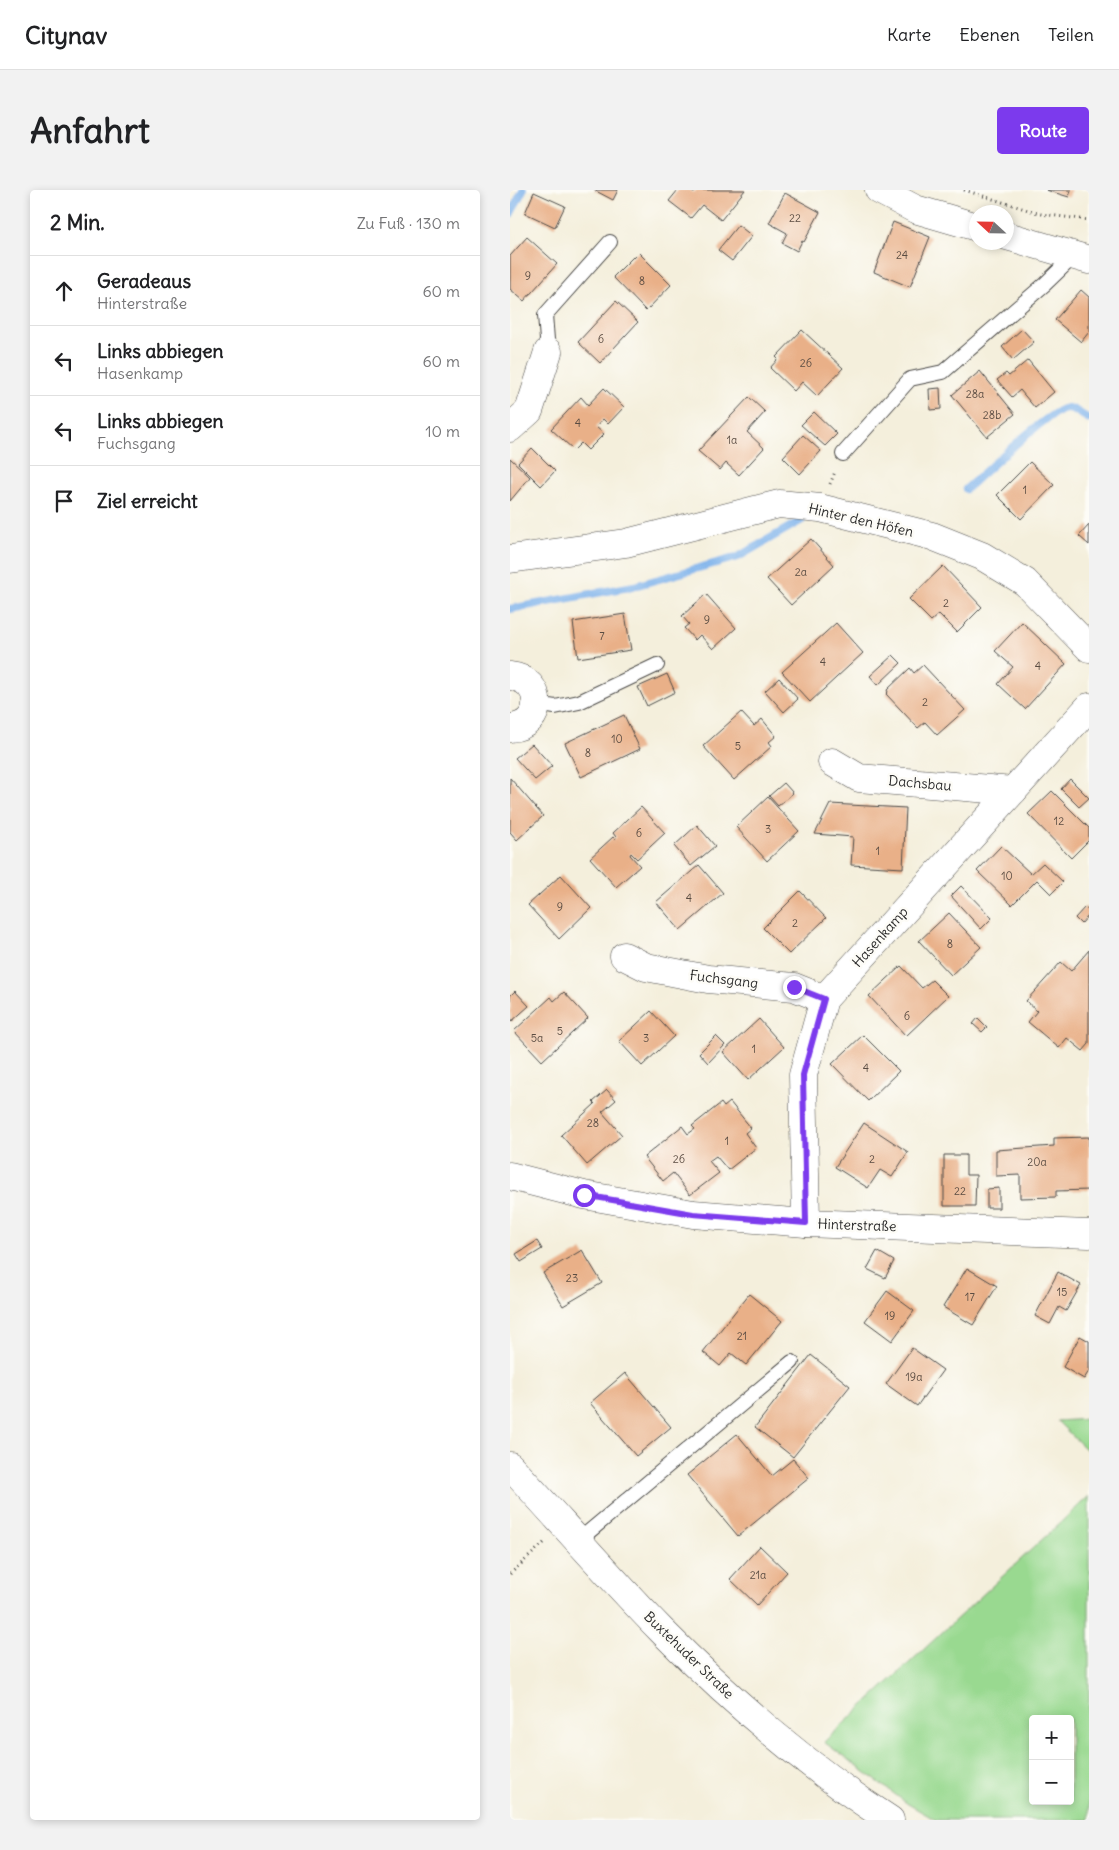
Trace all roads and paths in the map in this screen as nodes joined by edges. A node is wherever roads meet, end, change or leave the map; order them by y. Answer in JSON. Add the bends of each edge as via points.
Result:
{"nodes":[{"id":1,"x":879,"y":190,"type":"edge"},
{"id":2,"x":964,"y":190,"type":"edge"},
{"id":3,"x":1089,"y":220,"type":"edge"},
{"id":4,"x":969,"y":225,"type":"edge"},
{"id":5,"x":1014,"y":238,"type":"edge"},
{"id":6,"x":610,"y":242,"type":"dead end"},
{"id":7,"x":1081,"y":258,"type":"edge"},
{"id":8,"x":548,"y":352,"type":"joint"},
{"id":9,"x":510,"y":428,"type":"edge"},
{"id":10,"x":842,"y":454,"type":"joint"},
{"id":11,"x":820,"y":508,"type":"junction"},
{"id":12,"x":510,"y":559,"type":"edge"},
{"id":13,"x":1089,"y":648,"type":"edge"},
{"id":14,"x":657,"y":665,"type":"dead end"},
{"id":15,"x":510,"y":676,"type":"edge"},
{"id":16,"x":536,"y":704,"type":"junction"},
{"id":17,"x":1089,"y":707,"type":"edge"},
{"id":18,"x":510,"y":728,"type":"edge"},
{"id":19,"x":832,"y":762,"type":"dead end"},
{"id":20,"x":1013,"y":791,"type":"junction"},
{"id":21,"x":624,"y":956,"type":"dead end"},
{"id":22,"x":824,"y":999,"type":"junction"},
{"id":23,"x":510,"y":1176,"type":"edge"},
{"id":24,"x":806,"y":1223,"type":"junction"},
{"id":25,"x":1089,"y":1234,"type":"edge"},
{"id":26,"x":792,"y":1362,"type":"dead end"},
{"id":27,"x":510,"y":1466,"type":"edge"},
{"id":28,"x":571,"y":1532,"type":"junction"},
{"id":29,"x":510,"y":1574,"type":"edge"},
{"id":30,"x":885,"y":1819,"type":"edge"}],
"edges":[{"from":1,"to":4,"type":"street","via":[[915,209]]},
{"from":2,"to":3,"type":"path","via":[[1041,214]]},
{"from":5,"to":7,"type":"street"},
{"from":6,"to":8,"type":"lane","via":[[545,315]]},
{"from":7,"to":10,"type":"lane","via":[[943,372],[910,379]]},
{"from":8,"to":9,"type":"street","via":[[528,411]]},
{"from":10,"to":11,"type":"path"},
{"from":11,"to":12,"type":"street","name":"Hinter den Höfen","via":[[779,504],[626,543]]},
{"from":11,"to":13,"type":"street","name":"Hinter den Höfen","via":[[932,536],[982,556],[1025,582]]},
{"from":14,"to":16,"type":"lane","via":[[579,702],[556,707]]},
{"from":15,"to":16,"type":"street","via":[[527,682],[536,696]]},
{"from":16,"to":18,"type":"street","via":[[524,725]]},
{"from":17,"to":20,"type":"street","name":"Hasenkamp"},
{"from":19,"to":20,"type":"street","name":"Dachsbau","via":[[859,778]]},
{"from":20,"to":22,"type":"street","name":"Hasenkamp"},
{"from":21,"to":22,"type":"street","name":"Fuchsgang","via":[[646,967],[708,979],[794,987]]},
{"from":22,"to":24,"type":"street","name":"Hasenkamp","via":[[803,1075]]},
{"from":23,"to":24,"type":"street","name":"Hinterstraße","via":[[584,1195],[693,1214]]},
{"from":24,"to":25,"type":"street","name":"Hinterstraße"},
{"from":26,"to":28,"type":"lane"},
{"from":27,"to":28,"type":"street","name":"Buxtehuder Straße"},
{"from":28,"to":29,"type":"path"},
{"from":28,"to":30,"type":"street","name":"Buxtehuder Straße","via":[[700,1669],[790,1746]]}]}
